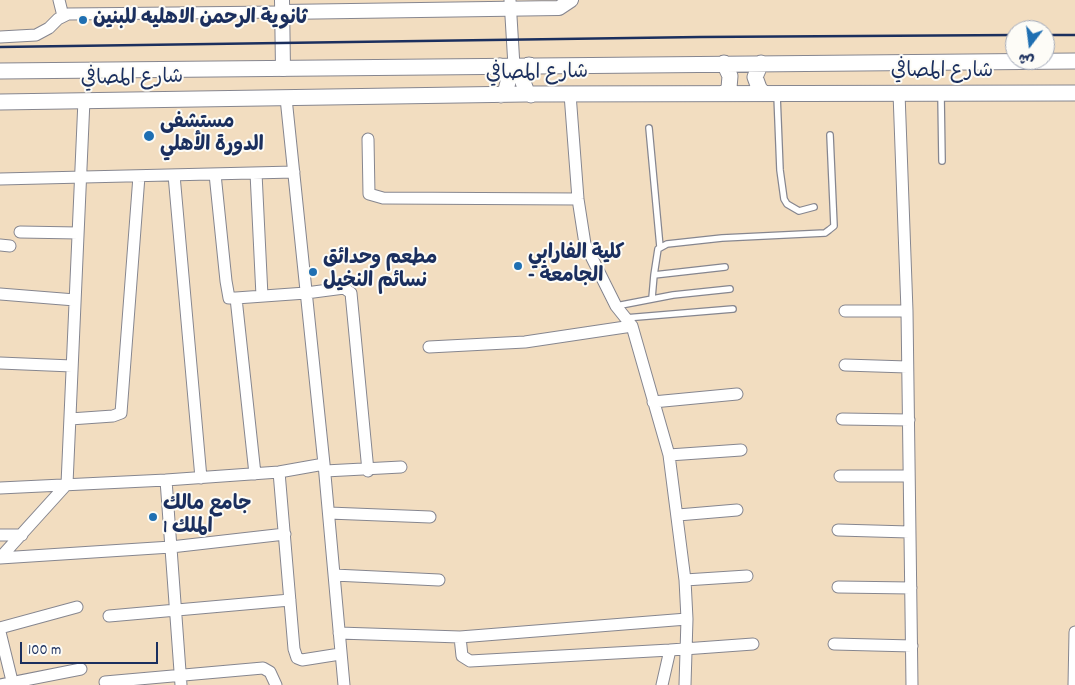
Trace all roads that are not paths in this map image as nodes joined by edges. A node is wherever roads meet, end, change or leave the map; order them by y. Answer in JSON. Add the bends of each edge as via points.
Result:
{"nodes":[{"id":1,"x":59,"y":0,"type":"edge"},
{"id":2,"x":571,"y":0,"type":"edge"},
{"id":3,"x":511,"y":4,"type":"edge"},
{"id":4,"x":282,"y":6,"type":"edge"},
{"id":5,"x":63,"y":16,"type":"junction"},
{"id":6,"x":0,"y":37,"type":"edge"},
{"id":7,"x":1075,"y":61,"type":"edge"},
{"id":8,"x":724,"y":63,"type":"junction"},
{"id":9,"x":761,"y":63,"type":"junction"},
{"id":10,"x":514,"y":65,"type":"junction"},
{"id":11,"x":283,"y":69,"type":"junction"},
{"id":12,"x":0,"y":71,"type":"edge"},
{"id":13,"x":725,"y":93,"type":"junction"},
{"id":14,"x":770,"y":93,"type":"junction"},
{"id":15,"x":899,"y":93,"type":"junction"},
{"id":16,"x":941,"y":93,"type":"junction"},
{"id":17,"x":1075,"y":93,"type":"edge"},
{"id":18,"x":570,"y":94,"type":"junction"},
{"id":19,"x":501,"y":95,"type":"junction"},
{"id":20,"x":531,"y":95,"type":"junction"},
{"id":21,"x":286,"y":98,"type":"junction"},
{"id":22,"x":84,"y":100,"type":"junction"},
{"id":23,"x":0,"y":102,"type":"edge"},
{"id":24,"x":650,"y":128,"type":"dead end"},
{"id":25,"x":830,"y":135,"type":"dead end"},
{"id":26,"x":368,"y":139,"type":"dead end"},
{"id":27,"x":942,"y":161,"type":"dead end"},
{"id":28,"x":294,"y":172,"type":"junction"},
{"id":29,"x":256,"y":173,"type":"junction"},
{"id":30,"x":215,"y":174,"type":"junction"},
{"id":31,"x":174,"y":175,"type":"junction"},
{"id":32,"x":139,"y":176,"type":"junction"},
{"id":33,"x":80,"y":177,"type":"junction"},
{"id":34,"x":0,"y":179,"type":"edge"},
{"id":35,"x":578,"y":199,"type":"junction"},
{"id":36,"x":814,"y":207,"type":"dead end"},
{"id":37,"x":20,"y":232,"type":"dead end"},
{"id":38,"x":78,"y":232,"type":"junction"},
{"id":39,"x":660,"y":247,"type":"junction"},
{"id":40,"x":725,"y":267,"type":"dead end"},
{"id":41,"x":654,"y":276,"type":"junction"},
{"id":42,"x":730,"y":289,"type":"dead end"},
{"id":43,"x":0,"y":294,"type":"edge"},
{"id":44,"x":306,"y":294,"type":"junction"},
{"id":45,"x":262,"y":296,"type":"junction"},
{"id":46,"x":236,"y":298,"type":"junction"},
{"id":47,"x":652,"y":298,"type":"junction"},
{"id":48,"x":75,"y":300,"type":"junction"},
{"id":49,"x":616,"y":306,"type":"junction"},
{"id":50,"x":733,"y":309,"type":"dead end"},
{"id":51,"x":845,"y":310,"type":"dead end"},
{"id":52,"x":907,"y":311,"type":"junction"},
{"id":53,"x":628,"y":322,"type":"junction"},
{"id":54,"x":429,"y":347,"type":"dead end"},
{"id":55,"x":0,"y":363,"type":"edge"},
{"id":56,"x":845,"y":365,"type":"dead end"},
{"id":57,"x":72,"y":366,"type":"junction"},
{"id":58,"x":907,"y":367,"type":"junction"},
{"id":59,"x":737,"y":394,"type":"dead end"},
{"id":60,"x":653,"y":402,"type":"junction"},
{"id":61,"x":70,"y":419,"type":"junction"},
{"id":62,"x":842,"y":419,"type":"dead end"},
{"id":63,"x":909,"y":420,"type":"junction"},
{"id":64,"x":741,"y":450,"type":"dead end"},
{"id":65,"x":669,"y":455,"type":"junction"},
{"id":66,"x":401,"y":467,"type":"dead end"},
{"id":67,"x":324,"y":468,"type":"junction"},
{"id":68,"x":368,"y":470,"type":"junction"},
{"id":69,"x":279,"y":472,"type":"junction"},
{"id":70,"x":255,"y":474,"type":"junction"},
{"id":71,"x":840,"y":476,"type":"dead end"},
{"id":72,"x":909,"y":476,"type":"junction"},
{"id":73,"x":201,"y":478,"type":"junction"},
{"id":74,"x":166,"y":480,"type":"junction"},
{"id":75,"x":66,"y":484,"type":"junction"},
{"id":76,"x":0,"y":488,"type":"edge"},
{"id":77,"x":738,"y":510,"type":"dead end"},
{"id":78,"x":329,"y":513,"type":"junction"},
{"id":79,"x":678,"y":515,"type":"junction"},
{"id":80,"x":430,"y":517,"type":"dead end"},
{"id":81,"x":838,"y":530,"type":"dead end"},
{"id":82,"x":909,"y":532,"type":"junction"},
{"id":83,"x":285,"y":534,"type":"junction"},
{"id":84,"x":0,"y":535,"type":"edge"},
{"id":85,"x":22,"y":536,"type":"junction"},
{"id":86,"x":170,"y":547,"type":"junction"},
{"id":87,"x":0,"y":558,"type":"edge"},
{"id":88,"x":334,"y":575,"type":"junction"},
{"id":89,"x":747,"y":576,"type":"dead end"},
{"id":90,"x":439,"y":580,"type":"dead end"},
{"id":91,"x":685,"y":580,"type":"junction"},
{"id":92,"x":838,"y":587,"type":"dead end"},
{"id":93,"x":911,"y":588,"type":"junction"},
{"id":94,"x":290,"y":600,"type":"junction"},
{"id":95,"x":77,"y":607,"type":"dead end"},
{"id":96,"x":175,"y":609,"type":"junction"},
{"id":97,"x":109,"y":616,"type":"dead end"},
{"id":98,"x":687,"y":619,"type":"junction"},
{"id":99,"x":0,"y":628,"type":"edge"},
{"id":100,"x":0,"y":632,"type":"edge"},
{"id":101,"x":339,"y":632,"type":"junction"},
{"id":102,"x":1075,"y":632,"type":"edge"},
{"id":103,"x":460,"y":636,"type":"junction"},
{"id":104,"x":753,"y":644,"type":"dead end"},
{"id":105,"x":834,"y":644,"type":"dead end"},
{"id":106,"x":912,"y":646,"type":"junction"},
{"id":107,"x":686,"y":648,"type":"junction"},
{"id":108,"x":1075,"y":649,"type":"edge"},
{"id":109,"x":670,"y":650,"type":"junction"},
{"id":110,"x":340,"y":654,"type":"junction"},
{"id":111,"x":81,"y":669,"type":"dead end"},
{"id":112,"x":180,"y":680,"type":"edge"},
{"id":113,"x":105,"y":682,"type":"dead end"},
{"id":114,"x":13,"y":684,"type":"edge"},
{"id":115,"x":0,"y":685,"type":"edge"},
{"id":116,"x":276,"y":685,"type":"edge"},
{"id":117,"x":344,"y":685,"type":"edge"},
{"id":118,"x":662,"y":685,"type":"edge"},
{"id":119,"x":685,"y":685,"type":"edge"},
{"id":120,"x":912,"y":685,"type":"edge"},
{"id":121,"x":1074,"y":685,"type":"edge"}],
"edges":[{"from":1,"to":5,"type":"street"},
{"from":2,"to":3,"type":"street","via":[[559,8]]},
{"from":3,"to":4,"type":"street"},
{"from":3,"to":10,"type":"street"},
{"from":4,"to":5,"type":"street"},
{"from":4,"to":11,"type":"street"},
{"from":5,"to":6,"type":"street","via":[[36,35]]},
{"from":7,"to":9,"type":"main road","name":"شارع المصافي"},
{"from":8,"to":9,"type":"main road","name":"شارع المصافي"},
{"from":8,"to":10,"type":"main road","name":"شارع المصافي"},
{"from":8,"to":13,"type":"main road","via":[[730,76]]},
{"from":9,"to":14,"type":"main road","via":[[756,76]]},
{"from":10,"to":11,"type":"main road","name":"شارع المصافي"},
{"from":10,"to":19,"type":"main road","via":[[506,71],[509,78]]},
{"from":10,"to":20,"type":"main road","via":[[524,70],[523,82]]},
{"from":11,"to":12,"type":"main road","name":"شارع المصافي"},
{"from":13,"to":14,"type":"main road","name":"شارع المصافي"},
{"from":13,"to":18,"type":"main road","name":"شارع المصافي"},
{"from":14,"to":15,"type":"main road","name":"شارع المصافي"},
{"from":14,"to":36,"type":"lane","via":[[784,199],[799,211]]},
{"from":15,"to":16,"type":"main road","name":"شارع المصافي"},
{"from":15,"to":52,"type":"street"},
{"from":16,"to":17,"type":"main road","name":"شارع المصافي"},
{"from":16,"to":27,"type":"lane"},
{"from":18,"to":20,"type":"main road","name":"شارع المصافي"},
{"from":18,"to":35,"type":"street"},
{"from":19,"to":20,"type":"main road","name":"شارع المصافي"},
{"from":19,"to":21,"type":"main road","name":"شارع المصافي"},
{"from":21,"to":22,"type":"main road","name":"شارع المصافي"},
{"from":21,"to":28,"type":"street"},
{"from":22,"to":23,"type":"main road","name":"شارع المصافي"},
{"from":22,"to":33,"type":"street"},
{"from":24,"to":39,"type":"lane"},
{"from":25,"to":39,"type":"lane","via":[[834,226],[825,233],[722,238]]},
{"from":26,"to":35,"type":"street","via":[[369,194],[384,198]]},
{"from":28,"to":29,"type":"street"},
{"from":28,"to":44,"type":"street"},
{"from":29,"to":30,"type":"street"},
{"from":29,"to":45,"type":"street"},
{"from":30,"to":31,"type":"street"},
{"from":30,"to":46,"type":"street","via":[[226,281],[229,298]]},
{"from":31,"to":32,"type":"street"},
{"from":31,"to":73,"type":"street"},
{"from":32,"to":33,"type":"street"},
{"from":32,"to":61,"type":"street","via":[[121,412],[114,416]]},
{"from":33,"to":34,"type":"street"},
{"from":33,"to":38,"type":"street"},
{"from":35,"to":49,"type":"street","via":[[585,244]]},
{"from":37,"to":38,"type":"street"},
{"from":38,"to":48,"type":"street"},
{"from":39,"to":41,"type":"lane"},
{"from":40,"to":41,"type":"lane"},
{"from":41,"to":47,"type":"lane"},
{"from":42,"to":47,"type":"lane"},
{"from":43,"to":48,"type":"street"},
{"from":44,"to":45,"type":"street"},
{"from":44,"to":67,"type":"street"},
{"from":44,"to":68,"type":"street","via":[[344,288],[351,293]]},
{"from":45,"to":46,"type":"street"},
{"from":46,"to":70,"type":"street"},
{"from":47,"to":49,"type":"lane"},
{"from":48,"to":57,"type":"street"},
{"from":49,"to":53,"type":"street"},
{"from":50,"to":53,"type":"lane"},
{"from":51,"to":52,"type":"street"},
{"from":52,"to":58,"type":"street"},
{"from":53,"to":54,"type":"street","via":[[525,342]]},
{"from":53,"to":60,"type":"street"},
{"from":55,"to":57,"type":"street"},
{"from":56,"to":58,"type":"street"},
{"from":57,"to":61,"type":"street"},
{"from":58,"to":63,"type":"street"},
{"from":59,"to":60,"type":"street"},
{"from":60,"to":65,"type":"street"},
{"from":61,"to":75,"type":"street"},
{"from":62,"to":63,"type":"street"},
{"from":63,"to":72,"type":"street"},
{"from":64,"to":65,"type":"street"},
{"from":65,"to":79,"type":"street"},
{"from":66,"to":68,"type":"street"},
{"from":67,"to":68,"type":"street"},
{"from":67,"to":69,"type":"street"},
{"from":67,"to":78,"type":"street"},
{"from":69,"to":70,"type":"street"},
{"from":69,"to":83,"type":"street"},
{"from":70,"to":73,"type":"street"},
{"from":71,"to":72,"type":"street"},
{"from":72,"to":82,"type":"street"},
{"from":73,"to":74,"type":"street"},
{"from":74,"to":75,"type":"street"},
{"from":74,"to":86,"type":"street"},
{"from":75,"to":76,"type":"street"},
{"from":75,"to":85,"type":"street"},
{"from":77,"to":79,"type":"street"},
{"from":78,"to":80,"type":"street"},
{"from":78,"to":88,"type":"street"},
{"from":79,"to":91,"type":"street"},
{"from":81,"to":82,"type":"street"},
{"from":82,"to":93,"type":"street"},
{"from":83,"to":86,"type":"street"},
{"from":83,"to":94,"type":"street"},
{"from":84,"to":85,"type":"street"},
{"from":85,"to":87,"type":"street"},
{"from":86,"to":87,"type":"street"},
{"from":86,"to":96,"type":"street"},
{"from":88,"to":90,"type":"street"},
{"from":88,"to":101,"type":"street"},
{"from":89,"to":91,"type":"street"},
{"from":91,"to":98,"type":"street"},
{"from":92,"to":93,"type":"street"},
{"from":93,"to":106,"type":"street"},
{"from":94,"to":96,"type":"street"},
{"from":94,"to":110,"type":"street","via":[[297,658]]},
{"from":95,"to":99,"type":"street"},
{"from":96,"to":97,"type":"street"},
{"from":96,"to":112,"type":"street"},
{"from":98,"to":103,"type":"street"},
{"from":98,"to":107,"type":"street"},
{"from":100,"to":114,"type":"street"},
{"from":101,"to":103,"type":"street"},
{"from":101,"to":110,"type":"street"},
{"from":102,"to":108,"type":"street"},
{"from":103,"to":109,"type":"street","via":[[462,656],[470,660]]},
{"from":104,"to":107,"type":"street"},
{"from":105,"to":106,"type":"street"},
{"from":106,"to":120,"type":"street"},
{"from":107,"to":109,"type":"street"},
{"from":107,"to":119,"type":"street"},
{"from":108,"to":121,"type":"street"},
{"from":109,"to":118,"type":"street"},
{"from":110,"to":117,"type":"street"},
{"from":111,"to":114,"type":"street"},
{"from":112,"to":113,"type":"street"},
{"from":112,"to":116,"type":"street","via":[[263,668],[270,672]]},
{"from":114,"to":115,"type":"street"}]}
